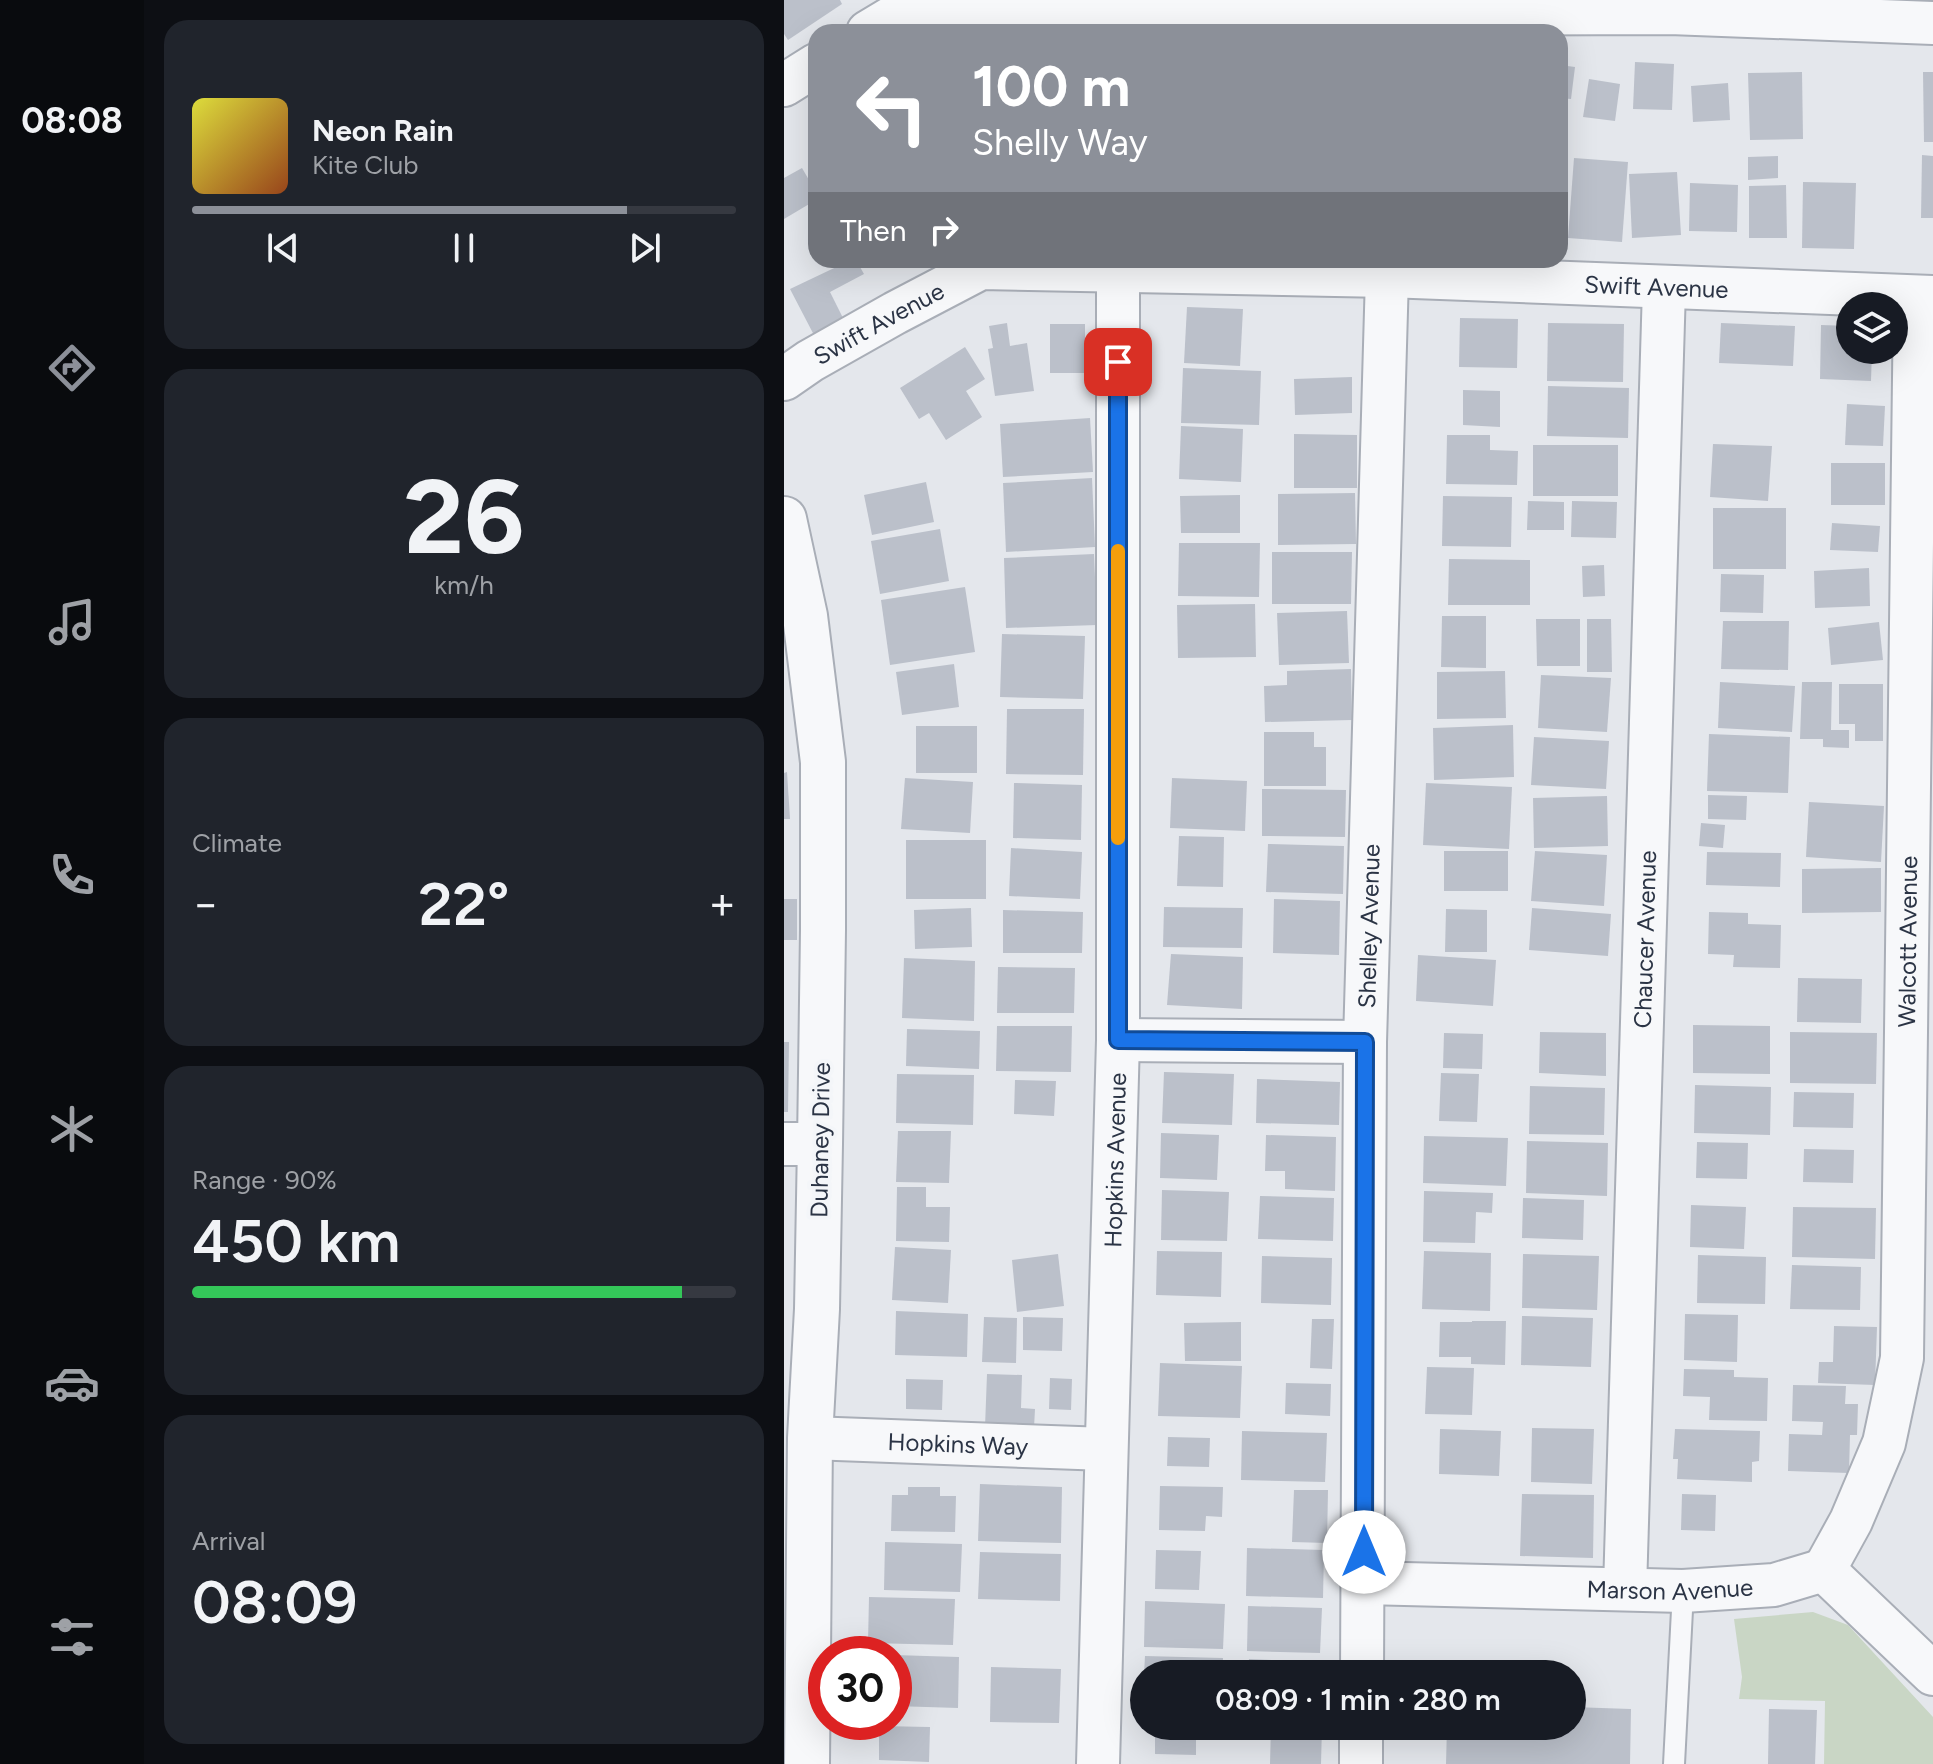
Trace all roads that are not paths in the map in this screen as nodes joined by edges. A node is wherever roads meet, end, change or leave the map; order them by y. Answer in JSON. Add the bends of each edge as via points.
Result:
{"nodes":[{"id":1,"x":1670,"y":6,"type":"edge"},
{"id":2,"x":881,"y":16,"type":"edge"},
{"id":3,"x":1933,"y":23,"type":"edge"},
{"id":4,"x":808,"y":70,"type":"edge"},
{"id":5,"x":784,"y":85,"type":"edge"},
{"id":6,"x":1118,"y":270,"type":"junction"},
{"id":7,"x":1387,"y":276,"type":"junction"},
{"id":8,"x":1664,"y":288,"type":"junction"},
{"id":9,"x":1924,"y":297,"type":"edge"},
{"id":10,"x":784,"y":379,"type":"edge"},
{"id":11,"x":784,"y":519,"type":"edge"},
{"id":12,"x":1919,"y":1007,"type":"edge"},
{"id":13,"x":1118,"y":1040,"type":"junction"},
{"id":14,"x":1365,"y":1042,"type":"junction"},
{"id":15,"x":802,"y":1144,"type":"edge"},
{"id":16,"x":810,"y":1438,"type":"junction"},
{"id":17,"x":1106,"y":1449,"type":"junction"},
{"id":18,"x":1824,"y":1570,"type":"junction"},
{"id":19,"x":1364,"y":1583,"type":"junction"},
{"id":20,"x":1625,"y":1589,"type":"junction"},
{"id":21,"x":1683,"y":1591,"type":"junction"},
{"id":22,"x":1362,"y":1660,"type":"edge"},
{"id":23,"x":1933,"y":1674,"type":"edge"},
{"id":24,"x":1361,"y":1740,"type":"edge"},
{"id":25,"x":807,"y":1764,"type":"edge"},
{"id":26,"x":1098,"y":1764,"type":"edge"},
{"id":27,"x":1361,"y":1764,"type":"edge"},
{"id":28,"x":1674,"y":1764,"type":"edge"}],
"edges":[{"from":1,"to":2,"type":"street","via":[[1392,14],[1087,5]]},
{"from":1,"to":3,"type":"street"},
{"from":4,"to":5,"type":"street"},
{"from":6,"to":7,"type":"street","name":"Swift Avenue"},
{"from":6,"to":10,"type":"street","name":"Swift Avenue","via":[[981,268]]},
{"from":6,"to":13,"type":"street","name":"Hopkins Avenue"},
{"from":7,"to":8,"type":"street","name":"Swift Avenue"},
{"from":7,"to":14,"type":"street","name":"Shelley Avenue"},
{"from":8,"to":9,"type":"street","name":"Swift Avenue"},
{"from":8,"to":20,"type":"street","name":"Chaucer Avenue"},
{"from":9,"to":12,"type":"street","name":"Walcott Avenue"},
{"from":11,"to":15,"type":"street","name":"Duhaney Drive","via":[[805,616],[823,762],[823,930]]},
{"from":12,"to":18,"type":"street","name":"Walcott Avenue","via":[[1902,1358],[1884,1443]]},
{"from":13,"to":14,"type":"street"},
{"from":13,"to":17,"type":"street","name":"Hopkins Avenue"},
{"from":14,"to":19,"type":"street","name":"Shelley Avenue"},
{"from":15,"to":16,"type":"street","name":"Duhaney Drive","via":[[817,1309]]},
{"from":16,"to":17,"type":"street","name":"Hopkins Way"},
{"from":16,"to":25,"type":"street","name":"Duhaney Drive"},
{"from":17,"to":26,"type":"street","name":"Hopkins Avenue"},
{"from":18,"to":21,"type":"street","name":"Marson Avenue","via":[[1774,1585]]},
{"from":18,"to":23,"type":"street"},
{"from":19,"to":20,"type":"street","name":"Marson Avenue"},
{"from":19,"to":22,"type":"street","name":"Shelley Avenue"},
{"from":20,"to":21,"type":"street","name":"Marson Avenue"},
{"from":21,"to":28,"type":"lane"},
{"from":24,"to":27,"type":"street"}]}
